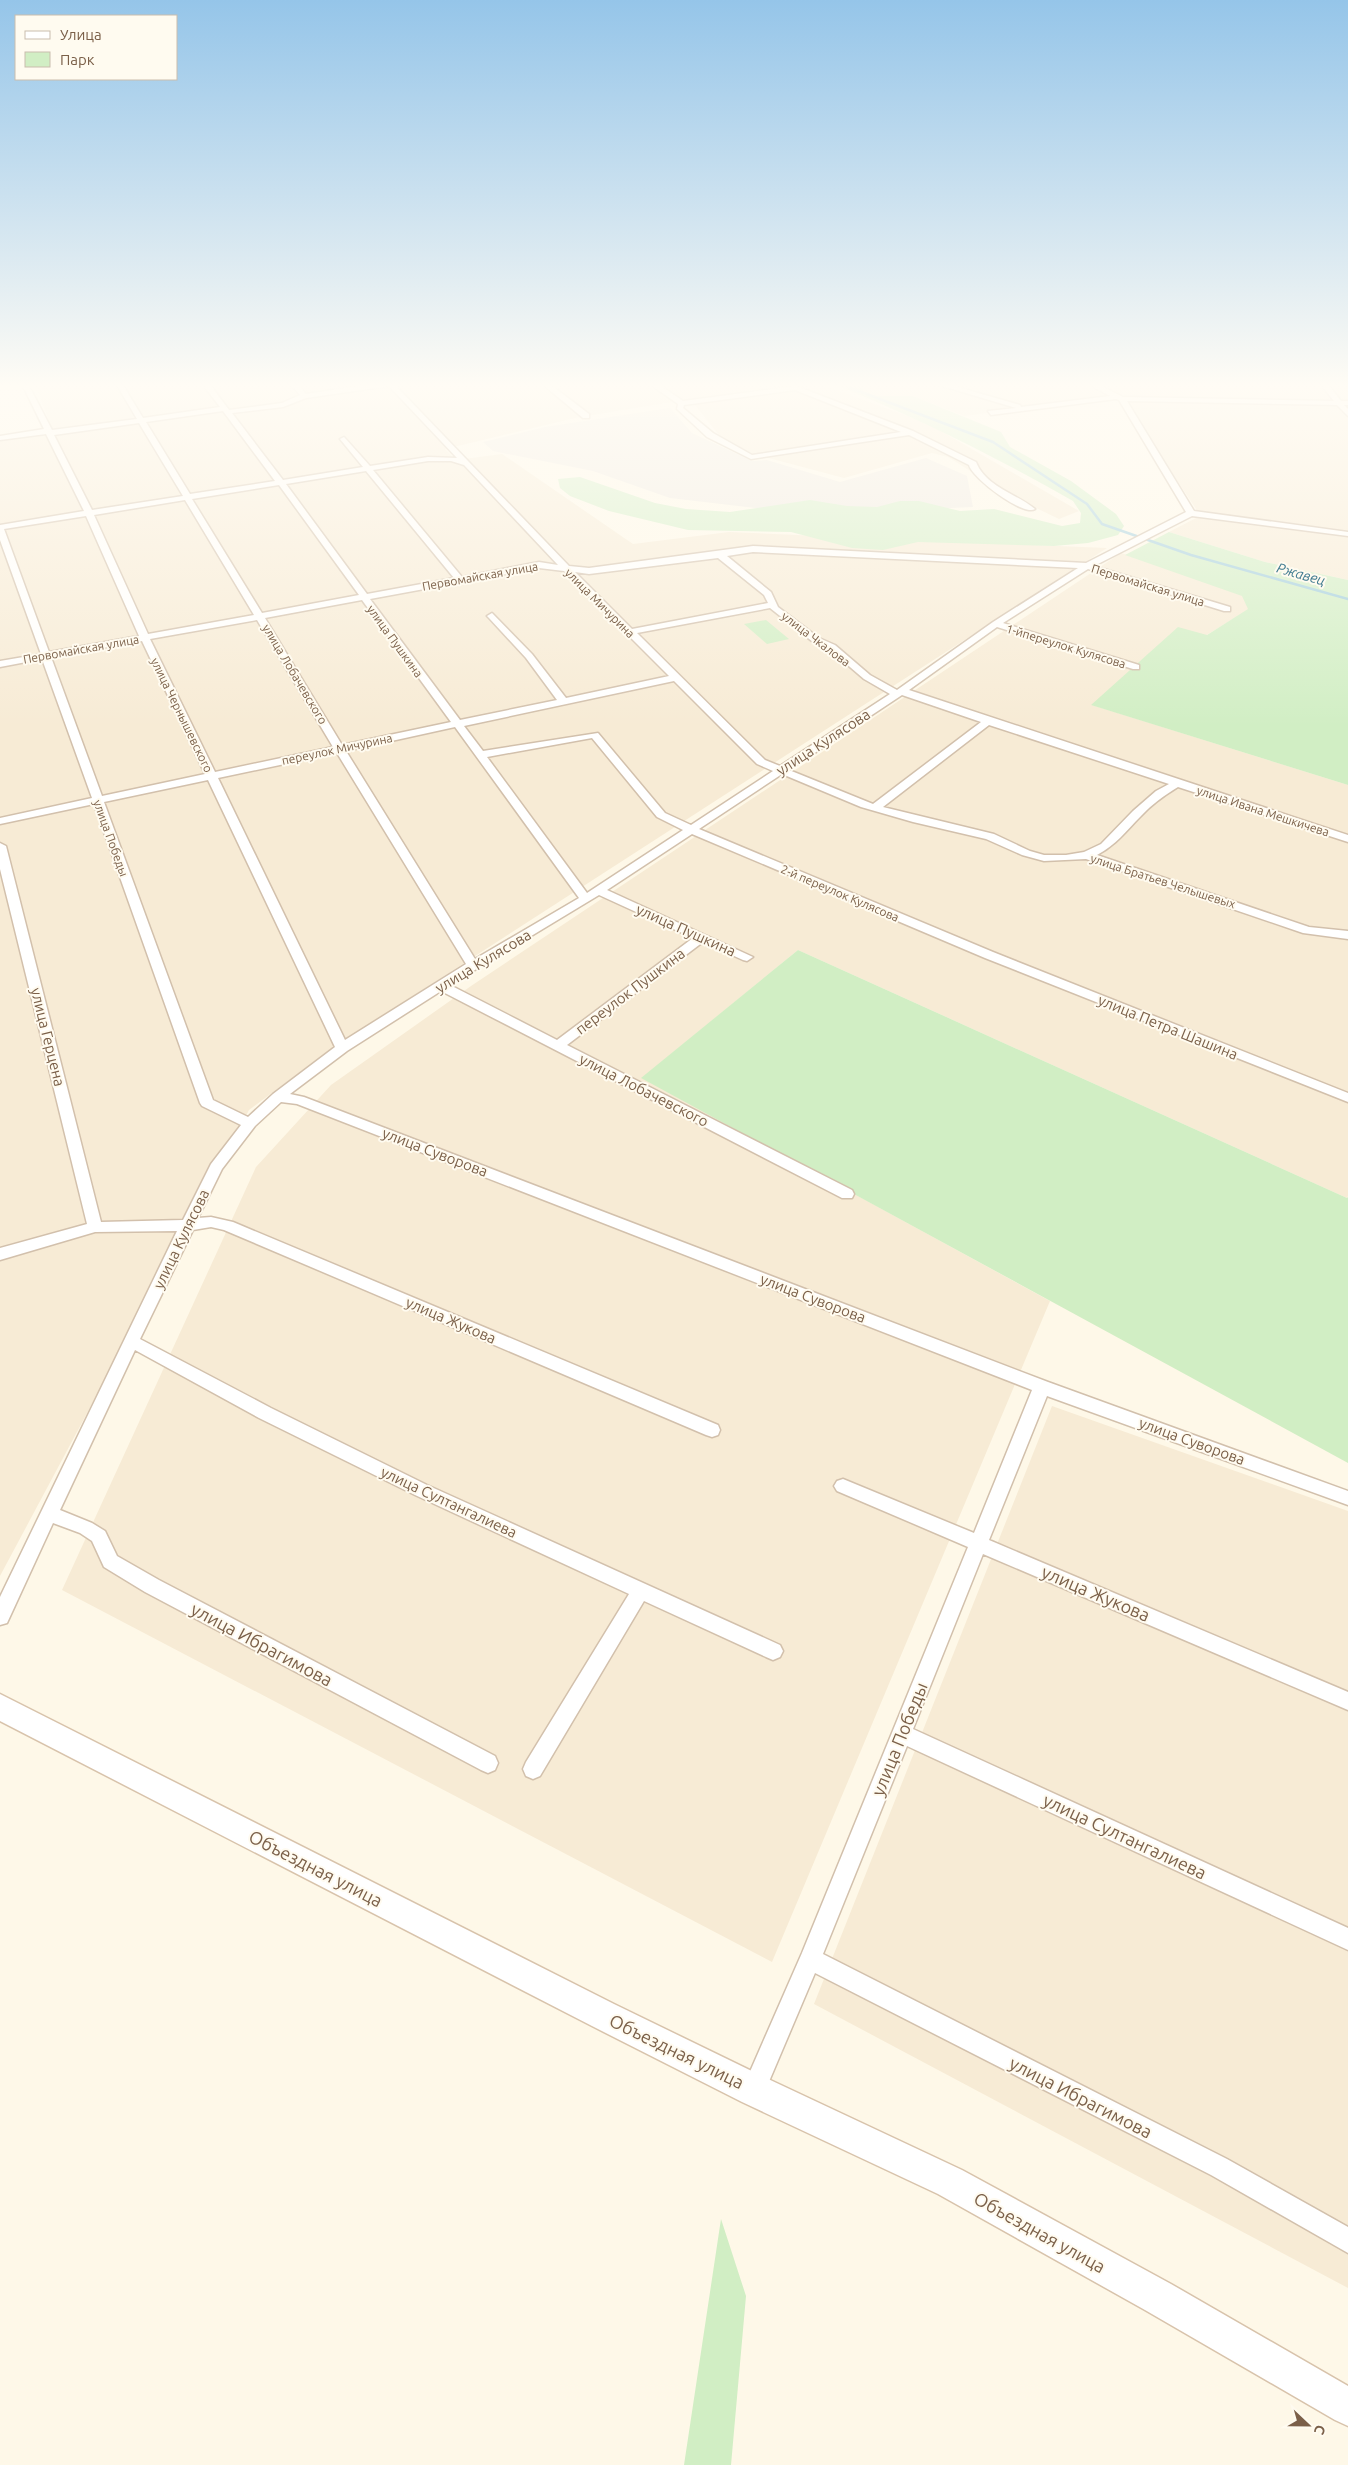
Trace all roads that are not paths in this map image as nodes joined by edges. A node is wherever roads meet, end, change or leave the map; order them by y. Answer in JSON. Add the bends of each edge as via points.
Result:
{"nodes":[{"id":1,"x":81,"y":497,"type":"edge"},
{"id":2,"x":194,"y":497,"type":"edge"},
{"id":3,"x":291,"y":497,"type":"edge"},
{"id":4,"x":392,"y":497,"type":"edge"},
{"id":5,"x":498,"y":497,"type":"edge"},
{"id":6,"x":1007,"y":497,"type":"edge"},
{"id":7,"x":1182,"y":497,"type":"edge"},
{"id":8,"x":188,"y":498,"type":"junction"},
{"id":9,"x":1031,"y":509,"type":"dead end"},
{"id":10,"x":89,"y":513,"type":"junction"},
{"id":11,"x":1192,"y":513,"type":"junction"},
{"id":12,"x":0,"y":527,"type":"edge"},
{"id":13,"x":1348,"y":534,"type":"edge"},
{"id":14,"x":720,"y":556,"type":"junction"},
{"id":15,"x":1088,"y":566,"type":"junction"},
{"id":16,"x":566,"y":568,"type":"junction"},
{"id":17,"x":459,"y":579,"type":"junction"},
{"id":18,"x":364,"y":598,"type":"junction"},
{"id":19,"x":773,"y":606,"type":"junction"},
{"id":20,"x":1227,"y":609,"type":"dead end"},
{"id":21,"x":492,"y":616,"type":"dead end"},
{"id":22,"x":261,"y":617,"type":"junction"},
{"id":23,"x":996,"y":624,"type":"junction"},
{"id":24,"x":629,"y":632,"type":"junction"},
{"id":25,"x":144,"y":638,"type":"junction"},
{"id":26,"x":47,"y":655,"type":"junction"},
{"id":27,"x":0,"y":664,"type":"edge"},
{"id":28,"x":1136,"y":667,"type":"dead end"},
{"id":29,"x":674,"y":678,"type":"junction"},
{"id":30,"x":899,"y":692,"type":"junction"},
{"id":31,"x":563,"y":701,"type":"junction"},
{"id":32,"x":987,"y":722,"type":"junction"},
{"id":33,"x":455,"y":724,"type":"junction"},
{"id":34,"x":338,"y":748,"type":"junction"},
{"id":35,"x":479,"y":755,"type":"junction"},
{"id":36,"x":779,"y":770,"type":"junction"},
{"id":37,"x":211,"y":775,"type":"junction"},
{"id":38,"x":1178,"y":783,"type":"junction"},
{"id":39,"x":97,"y":799,"type":"junction"},
{"id":40,"x":875,"y":808,"type":"junction"},
{"id":41,"x":0,"y":821,"type":"edge"},
{"id":42,"x":692,"y":830,"type":"junction"},
{"id":43,"x":1348,"y":839,"type":"edge"},
{"id":44,"x":0,"y":846,"type":"edge"},
{"id":45,"x":1087,"y":855,"type":"junction"},
{"id":46,"x":599,"y":891,"type":"junction"},
{"id":47,"x":586,"y":899,"type":"junction"},
{"id":48,"x":1348,"y":935,"type":"edge"},
{"id":49,"x":702,"y":937,"type":"junction"},
{"id":50,"x":989,"y":955,"type":"joint"},
{"id":51,"x":747,"y":957,"type":"dead end"},
{"id":52,"x":473,"y":965,"type":"junction"},
{"id":53,"x":441,"y":986,"type":"junction"},
{"id":54,"x":558,"y":1046,"type":"junction"},
{"id":55,"x":342,"y":1048,"type":"junction"},
{"id":56,"x":278,"y":1097,"type":"junction"},
{"id":57,"x":1348,"y":1098,"type":"edge"},
{"id":58,"x":250,"y":1123,"type":"junction"},
{"id":59,"x":847,"y":1194,"type":"dead end"},
{"id":60,"x":187,"y":1225,"type":"junction"},
{"id":61,"x":95,"y":1227,"type":"junction"},
{"id":62,"x":0,"y":1254,"type":"edge"},
{"id":63,"x":130,"y":1341,"type":"junction"},
{"id":64,"x":1042,"y":1387,"type":"junction"},
{"id":65,"x":712,"y":1430,"type":"dead end"},
{"id":66,"x":843,"y":1486,"type":"dead end"},
{"id":67,"x":1348,"y":1498,"type":"edge"},
{"id":68,"x":49,"y":1514,"type":"junction"},
{"id":69,"x":979,"y":1543,"type":"junction"},
{"id":70,"x":641,"y":1590,"type":"junction"},
{"id":71,"x":0,"y":1617,"type":"edge"},
{"id":72,"x":773,"y":1651,"type":"dead end"},
{"id":73,"x":1348,"y":1701,"type":"edge"},
{"id":74,"x":0,"y":1707,"type":"edge"},
{"id":75,"x":901,"y":1733,"type":"junction"},
{"id":76,"x":488,"y":1763,"type":"dead end"},
{"id":77,"x":533,"y":1769,"type":"dead end"},
{"id":78,"x":1348,"y":1939,"type":"edge"},
{"id":79,"x":810,"y":1959,"type":"junction"},
{"id":80,"x":754,"y":2090,"type":"junction"},
{"id":81,"x":1348,"y":2241,"type":"edge"},
{"id":82,"x":1348,"y":2407,"type":"edge"}],
"edges":[{"from":1,"to":10,"type":"street","name":"улица Чернышевского"},
{"from":2,"to":8,"type":"street"},
{"from":3,"to":18,"type":"street","name":"улица Пушкина"},
{"from":4,"to":17,"type":"street"},
{"from":5,"to":16,"type":"street","name":"улица Мичурина"},
{"from":6,"to":9,"type":"street"},
{"from":7,"to":11,"type":"street"},
{"from":8,"to":10,"type":"street"},
{"from":8,"to":22,"type":"street","name":"улица Лобачевского"},
{"from":10,"to":12,"type":"street"},
{"from":10,"to":25,"type":"street","name":"улица Чернышевского"},
{"from":11,"to":13,"type":"street"},
{"from":11,"to":15,"type":"street","name":"улица Кулясова"},
{"from":12,"to":26,"type":"street","name":"улица Победы"},
{"from":14,"to":15,"type":"street","name":"Первомайская улица","via":[[753,549]]},
{"from":14,"to":16,"type":"street","name":"Первомайская улица","via":[[589,571]]},
{"from":14,"to":19,"type":"street","name":"улица Чкалова","via":[[768,594]]},
{"from":15,"to":20,"type":"street","name":"Первомайская улица"},
{"from":15,"to":23,"type":"street","name":"улица Кулясова"},
{"from":16,"to":17,"type":"street","name":"Первомайская улица","via":[[539,565]]},
{"from":16,"to":24,"type":"street","name":"улица Мичурина"},
{"from":17,"to":18,"type":"street","name":"Первомайская улица"},
{"from":18,"to":22,"type":"street","name":"Первомайская улица"},
{"from":18,"to":33,"type":"street","name":"улица Пушкина"},
{"from":19,"to":24,"type":"street"},
{"from":19,"to":30,"type":"street","name":"улица Чкалова","via":[[816,640],[832,647],[867,678]]},
{"from":21,"to":31,"type":"street","via":[[529,656]]},
{"from":22,"to":25,"type":"street","name":"Первомайская улица"},
{"from":22,"to":34,"type":"street","name":"улица Лобачевского"},
{"from":23,"to":28,"type":"street","name":"1-йпереулок Кулясова"},
{"from":23,"to":30,"type":"street","name":"улица Кулясова"},
{"from":24,"to":29,"type":"street","name":"улица Мичурина"},
{"from":25,"to":26,"type":"street","name":"Первомайская улица"},
{"from":25,"to":37,"type":"street","name":"улица Чернышевского"},
{"from":26,"to":27,"type":"street","name":"Первомайская улица"},
{"from":26,"to":39,"type":"street","name":"улица Победы"},
{"from":29,"to":31,"type":"street","name":"переулок Мичурина"},
{"from":29,"to":36,"type":"street","name":"улица Мичурина","via":[[761,762]]},
{"from":30,"to":32,"type":"street","name":"улица Чкалова"},
{"from":30,"to":36,"type":"street","name":"улица Кулясова"},
{"from":31,"to":33,"type":"street","name":"переулок Мичурина"},
{"from":32,"to":38,"type":"street","name":"улица Чкалова"},
{"from":32,"to":40,"type":"street"},
{"from":33,"to":34,"type":"street","name":"переулок Мичурина"},
{"from":33,"to":35,"type":"street","name":"улица Пушкина"},
{"from":34,"to":37,"type":"street","name":"переулок Мичурина"},
{"from":34,"to":52,"type":"street","name":"улица Лобачевского"},
{"from":35,"to":42,"type":"street","name":"2-й переулок Кулясова","via":[[594,735],[661,815]]},
{"from":35,"to":47,"type":"street","name":"улица Пушкина"},
{"from":36,"to":40,"type":"street","name":"улица Братьев Челышевых"},
{"from":36,"to":42,"type":"street","name":"улица Кулясова"},
{"from":37,"to":39,"type":"street","name":"переулок Мичурина"},
{"from":37,"to":55,"type":"street","name":"улица Чернышевского"},
{"from":38,"to":43,"type":"street","name":"улица Ивана Мешкичева"},
{"from":38,"to":45,"type":"street","via":[[1154,798],[1106,846]]},
{"from":39,"to":41,"type":"street","name":"переулок Мичурина"},
{"from":39,"to":58,"type":"street","name":"улица Победы","via":[[207,1103]]},
{"from":40,"to":45,"type":"street","name":"улица Братьев Челышевых","via":[[990,836],[1044,858]]},
{"from":42,"to":46,"type":"street","name":"улица Кулясова"},
{"from":42,"to":50,"type":"street","name":"2-й переулок Кулясова"},
{"from":44,"to":61,"type":"street","name":"улица Герцена"},
{"from":45,"to":48,"type":"street","name":"улица Братьев Челышевых","via":[[1307,930]]},
{"from":46,"to":47,"type":"street","name":"улица Кулясова"},
{"from":46,"to":49,"type":"street","name":"улица Пушкина"},
{"from":47,"to":52,"type":"street","name":"улица Кулясова"},
{"from":49,"to":51,"type":"street","name":"улица Пушкина"},
{"from":49,"to":54,"type":"street","name":"переулок Пушкина"},
{"from":50,"to":57,"type":"street","name":"улица Петра Шашина"},
{"from":52,"to":53,"type":"street","name":"улица Кулясова"},
{"from":53,"to":54,"type":"street","name":"улица Лобачевского"},
{"from":53,"to":55,"type":"street","name":"улица Кулясова"},
{"from":54,"to":59,"type":"street","name":"улица Лобачевского"},
{"from":55,"to":56,"type":"street","name":"улица Кулясова"},
{"from":56,"to":58,"type":"street","name":"улица Кулясова"},
{"from":56,"to":64,"type":"street","name":"улица Суворова","via":[[308,1103]]},
{"from":58,"to":60,"type":"street","name":"улица Кулясова","via":[[216,1168]]},
{"from":60,"to":61,"type":"street","name":"улица Жукова"},
{"from":60,"to":63,"type":"street","name":"улица Кулясова"},
{"from":60,"to":65,"type":"street","name":"улица Жукова","via":[[211,1222],[228,1226]]},
{"from":61,"to":62,"type":"street","name":"улица Жукова"},
{"from":63,"to":68,"type":"street","name":"улица Кулясова"},
{"from":63,"to":70,"type":"street","name":"улица Султангалиева","via":[[264,1413],[421,1490]]},
{"from":64,"to":67,"type":"street","name":"улица Суворова"},
{"from":64,"to":69,"type":"street","name":"улица Победы"},
{"from":66,"to":69,"type":"street","name":"улица Жукова"},
{"from":68,"to":71,"type":"street","name":"улица Кулясова"},
{"from":68,"to":76,"type":"street","name":"улица Ибрагимова","via":[[99,1536],[110,1561],[152,1586]]},
{"from":69,"to":73,"type":"street","name":"улица Жукова"},
{"from":69,"to":75,"type":"street","name":"улица Победы"},
{"from":70,"to":72,"type":"street","name":"улица Султангалиева"},
{"from":70,"to":77,"type":"street"},
{"from":74,"to":80,"type":"street","name":"Объездная улица"},
{"from":75,"to":78,"type":"street","name":"улица Султангалиева"},
{"from":75,"to":79,"type":"street","name":"улица Победы"},
{"from":79,"to":80,"type":"street","name":"улица Победы"},
{"from":79,"to":81,"type":"street","name":"улица Ибрагимова","via":[[1219,2167]]},
{"from":80,"to":82,"type":"street","name":"Объездная улица","via":[[950,2182]]}]}
